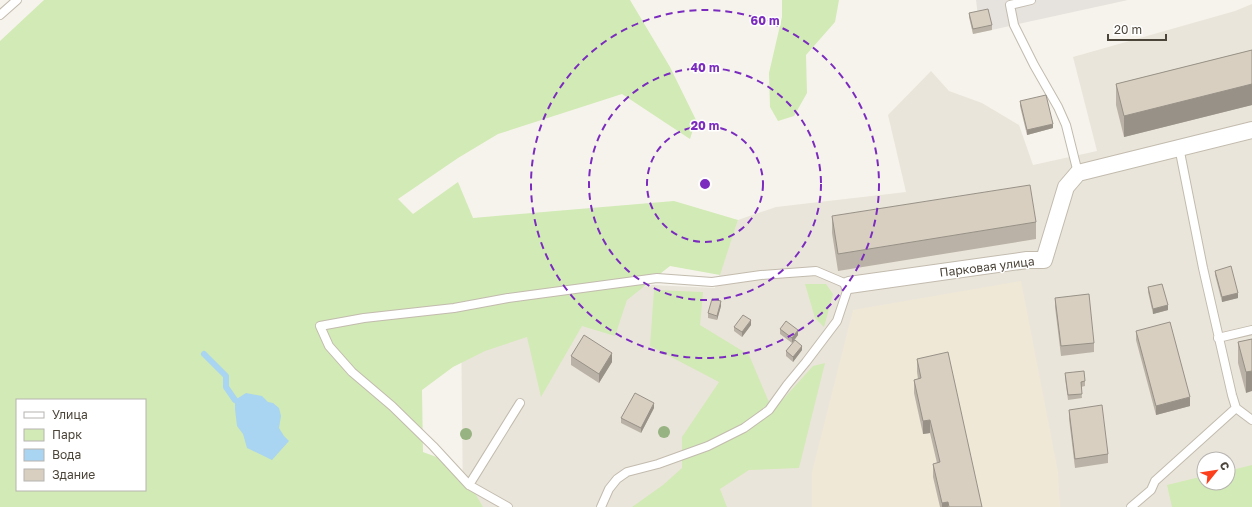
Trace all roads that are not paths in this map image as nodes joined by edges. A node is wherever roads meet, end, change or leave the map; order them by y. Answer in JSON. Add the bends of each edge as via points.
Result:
{"nodes":[{"id":1,"x":17,"y":0,"type":"edge"},
{"id":2,"x":1031,"y":0,"type":"edge"},
{"id":3,"x":0,"y":15,"type":"edge"},
{"id":4,"x":1252,"y":130,"type":"edge"},
{"id":5,"x":1179,"y":147,"type":"junction"},
{"id":6,"x":1078,"y":172,"type":"junction"},
{"id":7,"x":849,"y":285,"type":"junction"},
{"id":8,"x":1252,"y":330,"type":"edge"},
{"id":9,"x":1218,"y":338,"type":"junction"},
{"id":10,"x":520,"y":403,"type":"dead end"},
{"id":11,"x":1236,"y":408,"type":"junction"},
{"id":12,"x":1252,"y":420,"type":"edge"},
{"id":13,"x":469,"y":485,"type":"junction"},
{"id":14,"x":508,"y":507,"type":"edge"},
{"id":15,"x":601,"y":507,"type":"edge"},
{"id":16,"x":1131,"y":507,"type":"edge"}],
"edges":[{"from":1,"to":3,"type":"lane"},
{"from":2,"to":6,"type":"lane","via":[[1010,5],[1014,25],[1066,125]]},
{"from":4,"to":5,"type":"street"},
{"from":5,"to":6,"type":"street"},
{"from":5,"to":9,"type":"lane"},
{"from":6,"to":7,"type":"street","name":"Парковая улица","via":[[1066,187],[1044,260],[1027,260]]},
{"from":7,"to":13,"type":"lane","via":[[816,271],[712,282],[657,278],[320,326],[329,346],[352,372],[392,406]]},
{"from":7,"to":15,"type":"lane","via":[[837,321],[769,410],[744,428],[708,446],[627,472],[617,478]]},
{"from":8,"to":9,"type":"lane"},
{"from":9,"to":11,"type":"lane"},
{"from":10,"to":13,"type":"lane"},
{"from":11,"to":12,"type":"lane"},
{"from":11,"to":16,"type":"lane","via":[[1155,481],[1151,490]]},
{"from":13,"to":14,"type":"lane"}]}
